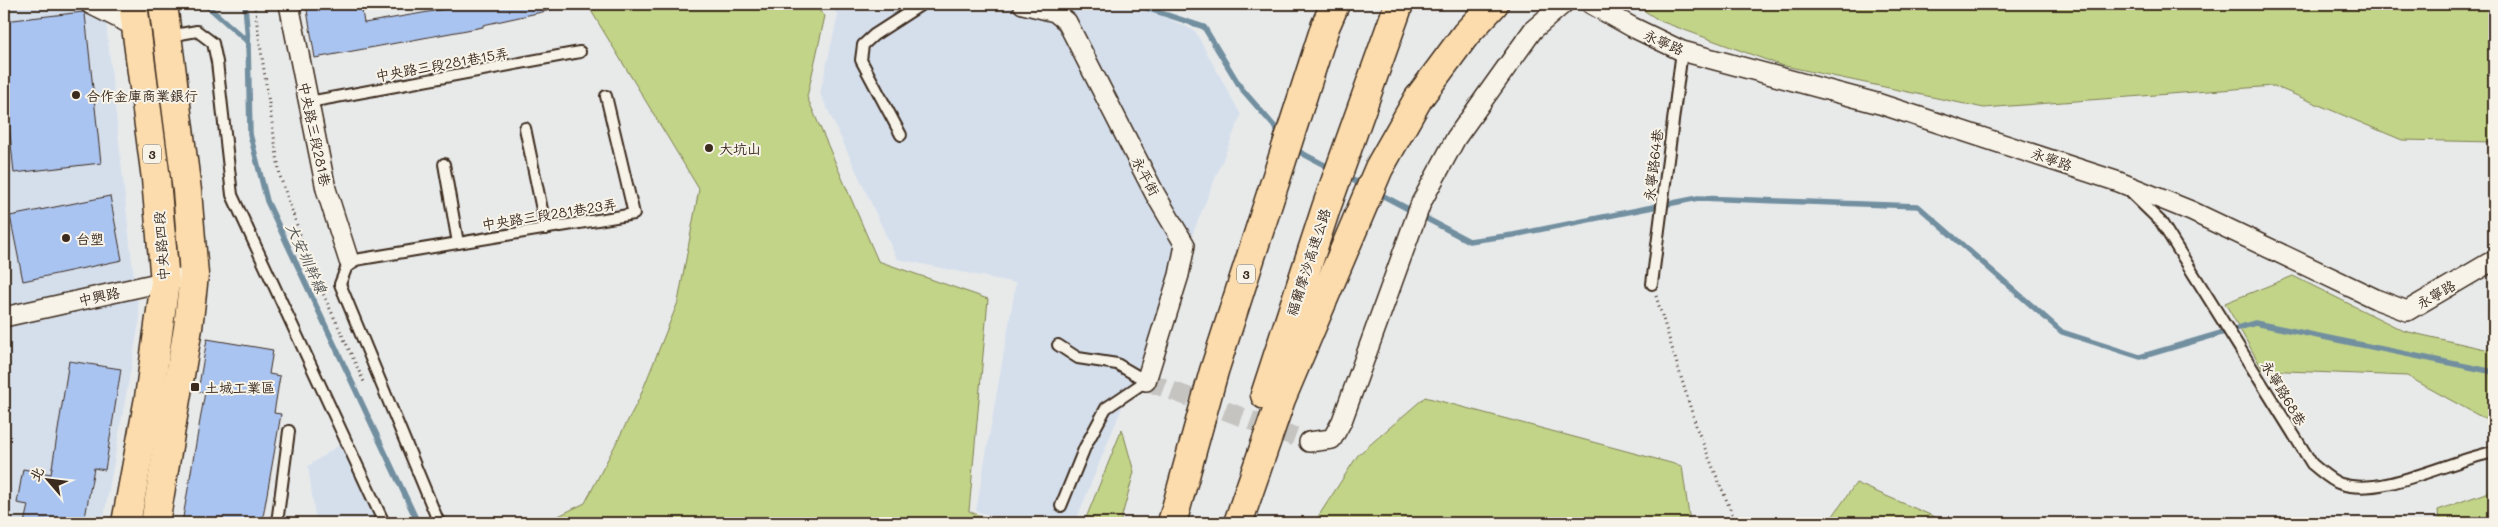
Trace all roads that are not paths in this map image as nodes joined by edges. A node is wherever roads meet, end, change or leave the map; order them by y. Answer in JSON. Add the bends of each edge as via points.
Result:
{"nodes":[{"id":1,"x":90,"y":4,"type":"edge"},
{"id":2,"x":289,"y":4,"type":"edge"},
{"id":3,"x":922,"y":4,"type":"edge"},
{"id":4,"x":1022,"y":4,"type":"edge"},
{"id":5,"x":1399,"y":4,"type":"edge"},
{"id":6,"x":1494,"y":4,"type":"edge"},
{"id":7,"x":1563,"y":4,"type":"edge"},
{"id":8,"x":1591,"y":4,"type":"edge"},
{"id":9,"x":164,"y":6,"type":"edge"},
{"id":10,"x":1330,"y":11,"type":"edge"},
{"id":11,"x":134,"y":15,"type":"edge"},
{"id":12,"x":166,"y":36,"type":"junction"},
{"id":13,"x":1682,"y":50,"type":"junction"},
{"id":14,"x":580,"y":52,"type":"dead end"},
{"id":15,"x":606,"y":96,"type":"dead end"},
{"id":16,"x":308,"y":102,"type":"junction"},
{"id":17,"x":525,"y":128,"type":"dead end"},
{"id":18,"x":901,"y":134,"type":"dead end"},
{"id":19,"x":444,"y":164,"type":"dead end"},
{"id":20,"x":2119,"y":182,"type":"junction"},
{"id":21,"x":546,"y":229,"type":"junction"},
{"id":22,"x":458,"y":243,"type":"junction"},
{"id":23,"x":2494,"y":260,"type":"edge"},
{"id":24,"x":349,"y":261,"type":"junction"},
{"id":25,"x":194,"y":275,"type":"junction"},
{"id":26,"x":165,"y":282,"type":"junction"},
{"id":27,"x":1652,"y":284,"type":"road end"},
{"id":28,"x":4,"y":317,"type":"edge"},
{"id":29,"x":1058,"y":345,"type":"dead end"},
{"id":30,"x":1146,"y":381,"type":"junction"},
{"id":31,"x":289,"y":432,"type":"dead end"},
{"id":32,"x":1309,"y":442,"type":"tunnel mouth"},
{"id":33,"x":2494,"y":452,"type":"edge"},
{"id":34,"x":1061,"y":506,"type":"dead end"},
{"id":35,"x":126,"y":523,"type":"edge"},
{"id":36,"x":155,"y":523,"type":"edge"},
{"id":37,"x":278,"y":523,"type":"edge"},
{"id":38,"x":384,"y":523,"type":"edge"},
{"id":39,"x":439,"y":523,"type":"edge"},
{"id":40,"x":1172,"y":523,"type":"edge"},
{"id":41,"x":1228,"y":523,"type":"edge"},
{"id":42,"x":1238,"y":523,"type":"edge"}],
"edges":[{"from":1,"to":11,"type":"street"},
{"from":2,"to":16,"type":"street","name":"中央路三段281巷"},
{"from":3,"to":18,"type":"lane","via":[[863,45],[861,60]]},
{"from":4,"to":30,"type":"street","name":"永平街","via":[[1056,12],[1067,22],[1154,194],[1185,244],[1180,274]]},
{"from":5,"to":41,"type":"main road","name":"福爾摩沙高速公路","via":[[1338,172],[1266,393]]},
{"from":6,"to":42,"type":"main road","via":[[1466,34],[1418,98],[1370,189],[1280,399]]},
{"from":7,"to":32,"type":"street","via":[[1534,30],[1456,138],[1421,203],[1342,421],[1332,440]]},
{"from":8,"to":13,"type":"street","name":"永寧路"},
{"from":9,"to":12,"type":"main road","number":"3"},
{"from":10,"to":40,"type":"main road","number":"3","via":[[1214,371]]},
{"from":11,"to":26,"type":"main road","name":"中央路四段","number":"3","via":[[156,179]]},
{"from":12,"to":25,"type":"main road","number":"3","via":[[187,191]]},
{"from":12,"to":38,"type":"lane","via":[[197,31],[213,43],[232,195]]},
{"from":13,"to":20,"type":"street","name":"永寧路","via":[[1880,104]]},
{"from":13,"to":27,"type":"lane","name":"永寧路64巷"},
{"from":14,"to":16,"type":"lane","name":"中央路三段281巷15弄"},
{"from":15,"to":21,"type":"lane","name":"中央路三段281巷23弄","via":[[634,214]]},
{"from":16,"to":24,"type":"street","name":"中央路三段281巷","via":[[326,189]]},
{"from":17,"to":21,"type":"lane"},
{"from":19,"to":22,"type":"lane"},
{"from":20,"to":23,"type":"street","name":"永寧路","via":[[2192,211],[2407,311]]},
{"from":20,"to":33,"type":"lane","name":"永寧路68巷","via":[[2162,222],[2312,464],[2338,484],[2368,487]]},
{"from":21,"to":22,"type":"lane","name":"中央路三段281巷23弄"},
{"from":22,"to":24,"type":"lane","name":"中央路三段281巷23弄"},
{"from":24,"to":39,"type":"lane","via":[[340,284]]},
{"from":25,"to":26,"type":"street","name":"中興路"},
{"from":25,"to":36,"type":"main road","number":"3"},
{"from":26,"to":28,"type":"street","name":"中興路"},
{"from":26,"to":35,"type":"main road","name":"中央路四段","number":"3","via":[[149,398]]},
{"from":29,"to":30,"type":"lane","via":[[1078,358],[1117,364]]},
{"from":30,"to":34,"type":"lane","via":[[1106,408],[1085,447]]},
{"from":31,"to":37,"type":"lane"}]}
